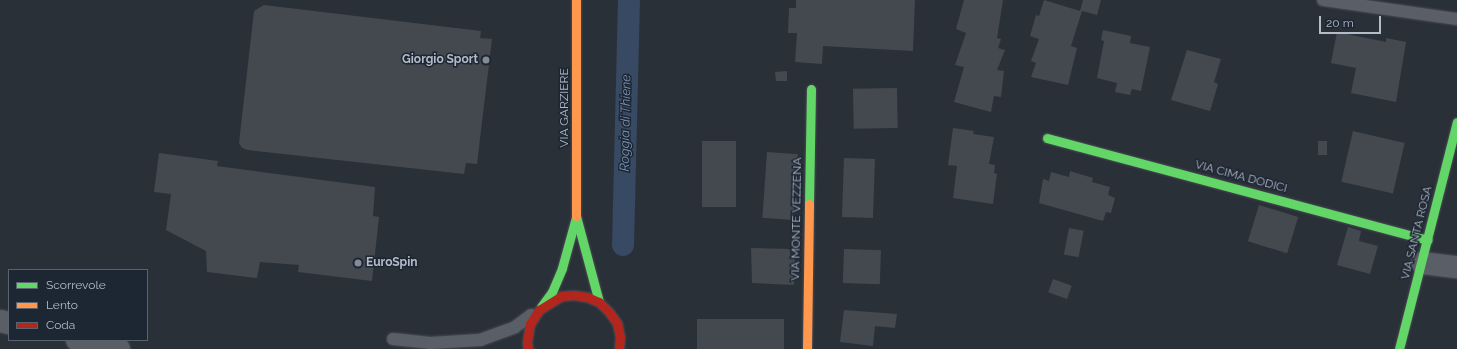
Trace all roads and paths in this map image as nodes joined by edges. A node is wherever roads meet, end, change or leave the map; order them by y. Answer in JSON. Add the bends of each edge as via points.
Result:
{"nodes":[{"id":1,"x":576,"y":0,"type":"edge"},
{"id":2,"x":1323,"y":0,"type":"edge"},
{"id":3,"x":1457,"y":19,"type":"edge"},
{"id":4,"x":811,"y":89,"type":"dead end"},
{"id":5,"x":1457,"y":122,"type":"edge"},
{"id":6,"x":1047,"y":138,"type":"dead end"},
{"id":7,"x":576,"y":215,"type":"junction"},
{"id":8,"x":1428,"y":240,"type":"junction"},
{"id":9,"x":1422,"y":264,"type":"junction"},
{"id":10,"x":1457,"y":267,"type":"edge"},
{"id":11,"x":599,"y":302,"type":"junction"},
{"id":12,"x":539,"y":310,"type":"junction"},
{"id":13,"x":393,"y":339,"type":"dead end"},
{"id":14,"x":82,"y":344,"type":"edge"},
{"id":15,"x":119,"y":349,"type":"edge"},
{"id":16,"x":528,"y":349,"type":"edge"},
{"id":17,"x":619,"y":349,"type":"edge"},
{"id":18,"x":807,"y":349,"type":"edge"},
{"id":19,"x":1399,"y":349,"type":"edge"}],
"edges":[{"from":1,"to":7,"type":"street","name":"VIA GARZIERE"},
{"from":2,"to":3,"type":"lane"},
{"from":4,"to":18,"type":"street","name":"VIA MONTE VEZZENA"},
{"from":5,"to":8,"type":"street","name":"VIA SANTA ROSA"},
{"from":6,"to":8,"type":"street","name":"VIA CIMA DODICI"},
{"from":7,"to":11,"type":"street","name":"VIA GARZIERE"},
{"from":7,"to":12,"type":"street","name":"VIA GARZIERE","via":[[562,268],[552,292]]},
{"from":8,"to":9,"type":"street","name":"VIA SANTA ROSA"},
{"from":9,"to":10,"type":"street"},
{"from":9,"to":19,"type":"street","name":"VIA SANTA ROSA"},
{"from":11,"to":12,"type":"street","name":"VIA GARZIERE","via":[[587,297],[568,295],[549,302]]},
{"from":11,"to":17,"type":"street","name":"VIA GARZIERE","via":[[617,323]]},
{"from":12,"to":13,"type":"lane","via":[[515,327],[480,340],[430,343]]},
{"from":12,"to":16,"type":"street","name":"VIA GARZIERE","via":[[530,324]]},
{"from":14,"to":15,"type":"street"}]}
